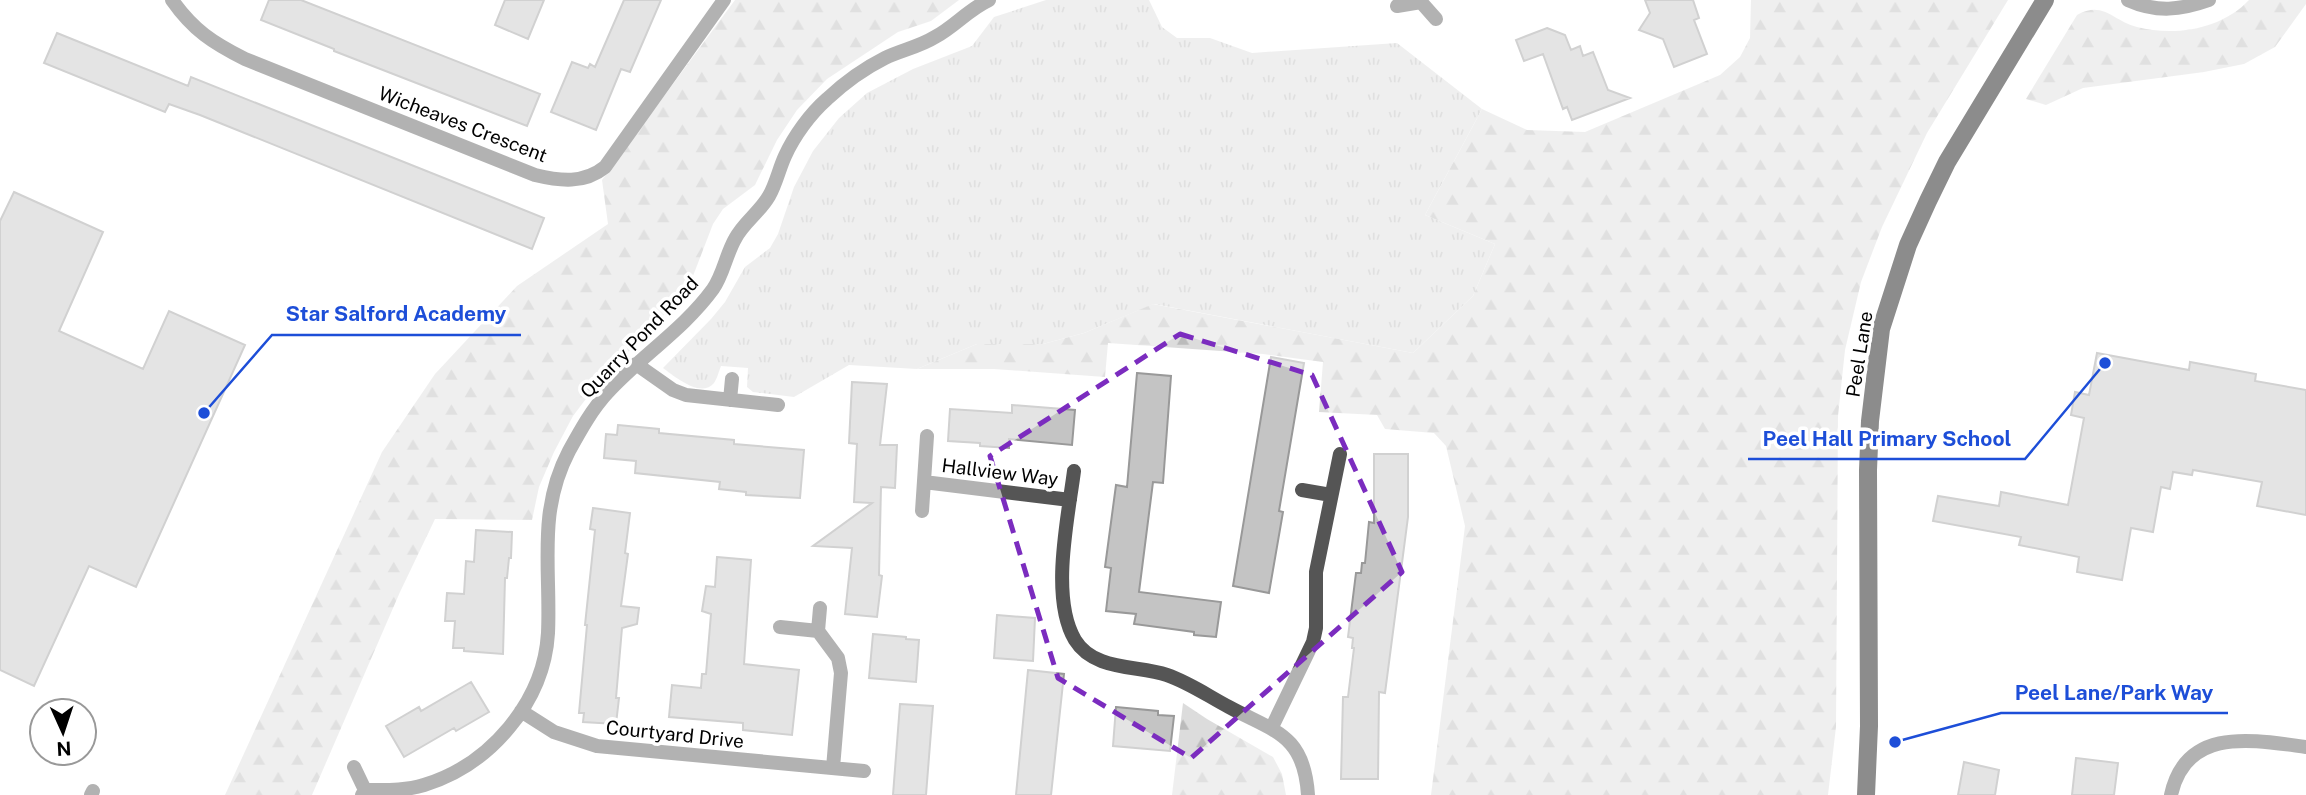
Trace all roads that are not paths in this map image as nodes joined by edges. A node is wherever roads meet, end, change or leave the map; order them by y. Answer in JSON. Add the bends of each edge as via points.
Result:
{"nodes":[{"id":1,"x":172,"y":0,"type":"edge"},
{"id":2,"x":724,"y":0,"type":"edge"},
{"id":3,"x":989,"y":0,"type":"edge"},
{"id":4,"x":2045,"y":0,"type":"edge"},
{"id":5,"x":2129,"y":0,"type":"edge"},
{"id":6,"x":2209,"y":0,"type":"edge"},
{"id":7,"x":1422,"y":1,"type":"edge"},
{"id":8,"x":1397,"y":6,"type":"dead end"},
{"id":9,"x":1436,"y":19,"type":"dead end"},
{"id":10,"x":636,"y":364,"type":"junction"},
{"id":11,"x":732,"y":379,"type":"dead end"},
{"id":12,"x":730,"y":400,"type":"junction"},
{"id":13,"x":778,"y":405,"type":"dead end"},
{"id":14,"x":927,"y":436,"type":"dead end"},
{"id":15,"x":1340,"y":454,"type":"dead end"},
{"id":16,"x":1074,"y":471,"type":"dead end"},
{"id":17,"x":924,"y":482,"type":"junction"},
{"id":18,"x":1302,"y":490,"type":"dead end"},
{"id":19,"x":1331,"y":495,"type":"junction"},
{"id":20,"x":1070,"y":500,"type":"junction"},
{"id":21,"x":922,"y":511,"type":"dead end"},
{"id":22,"x":820,"y":608,"type":"dead end"},
{"id":23,"x":780,"y":627,"type":"dead end"},
{"id":24,"x":818,"y":631,"type":"junction"},
{"id":25,"x":522,"y":711,"type":"junction"},
{"id":26,"x":1272,"y":727,"type":"junction"},
{"id":27,"x":2306,"y":747,"type":"edge"},
{"id":28,"x":354,"y":767,"type":"dead end"},
{"id":29,"x":833,"y":768,"type":"junction"},
{"id":30,"x":864,"y":771,"type":"dead end"},
{"id":31,"x":364,"y":793,"type":"edge"},
{"id":32,"x":1308,"y":795,"type":"edge"},
{"id":33,"x":1866,"y":795,"type":"edge"},
{"id":34,"x":2171,"y":795,"type":"edge"}],
"edges":[{"from":1,"to":2,"type":"street","name":"Wicheaves Crescent","via":[[199,32],[245,59],[535,175],[567,180],[596,174],[605,167]]},
{"from":3,"to":10,"type":"street","name":"Quarry Pond Road","via":[[932,39],[883,59],[826,99],[786,154],[764,204],[733,241],[715,287]]},
{"from":4,"to":33,"type":"main road","name":"Peel Lane","via":[[1947,162],[1908,245],[1881,329],[1868,470]]},
{"from":5,"to":6,"type":"street","via":[[2164,10]]},
{"from":7,"to":8,"type":"street"},
{"from":7,"to":9,"type":"street"},
{"from":10,"to":12,"type":"street","via":[[685,395]]},
{"from":10,"to":25,"type":"street","name":"Quarry Pond Road","via":[[605,394],[558,474],[547,536],[546,644],[537,681]]},
{"from":11,"to":12,"type":"street"},
{"from":12,"to":13,"type":"street"},
{"from":14,"to":17,"type":"street","name":"Hallview Way"},
{"from":15,"to":19,"type":"street"},
{"from":16,"to":20,"type":"street","name":"Hallview Way"},
{"from":17,"to":20,"type":"street","name":"Hallview Way"},
{"from":17,"to":21,"type":"street","name":"Hallview Way"},
{"from":18,"to":19,"type":"street"},
{"from":19,"to":26,"type":"street","via":[[1316,572],[1313,642]]},
{"from":20,"to":26,"type":"street","name":"Hallview Way","via":[[1062,601],[1082,648],[1105,662],[1165,674],[1194,686]]},
{"from":22,"to":24,"type":"street"},
{"from":23,"to":24,"type":"street"},
{"from":24,"to":29,"type":"street","via":[[838,658],[841,674]]},
{"from":25,"to":29,"type":"street","name":"Courtyard Drive","via":[[554,732],[597,746]]},
{"from":25,"to":31,"type":"street","name":"Quarry Pond Road","via":[[486,751],[451,774],[424,785]]},
{"from":26,"to":32,"type":"street","name":"Hallview Way","via":[[1302,759]]},
{"from":27,"to":34,"type":"street","via":[[2244,740],[2216,742],[2191,758],[2174,782]]},
{"from":28,"to":31,"type":"street","name":"Quarry Pond Road"},
{"from":29,"to":30,"type":"street","name":"Courtyard Drive"}]}
